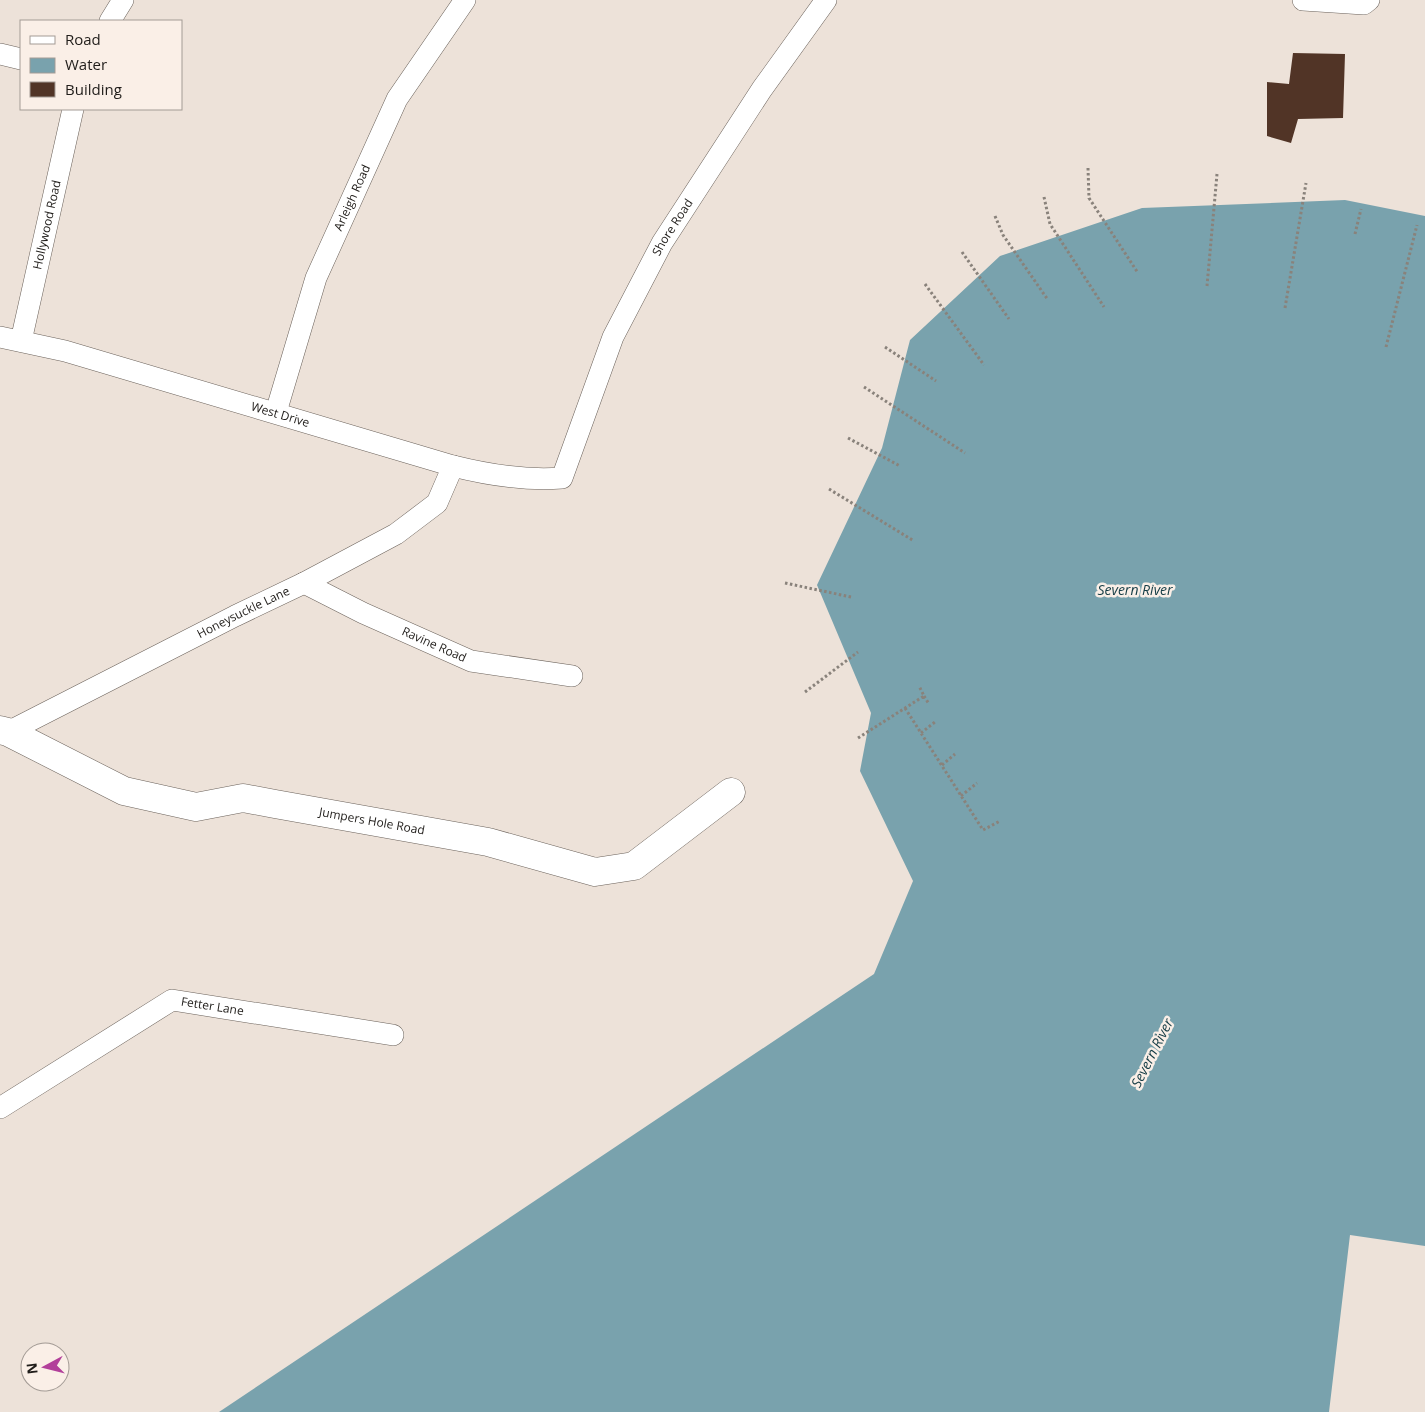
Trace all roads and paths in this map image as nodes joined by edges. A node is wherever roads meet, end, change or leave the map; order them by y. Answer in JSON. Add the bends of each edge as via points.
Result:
{"nodes":[{"id":1,"x":122,"y":0,"type":"edge"},
{"id":2,"x":465,"y":0,"type":"edge"},
{"id":3,"x":826,"y":0,"type":"edge"},
{"id":4,"x":1303,"y":0,"type":"edge"},
{"id":5,"x":1369,"y":0,"type":"edge"},
{"id":6,"x":111,"y":20,"type":"edge"},
{"id":7,"x":0,"y":54,"type":"edge"},
{"id":8,"x":20,"y":59,"type":"edge"},
{"id":9,"x":73,"y":110,"type":"edge"},
{"id":10,"x":1088,"y":168,"type":"dead end"},
{"id":11,"x":1217,"y":174,"type":"dead end"},
{"id":12,"x":1306,"y":183,"type":"dead end"},
{"id":13,"x":1044,"y":197,"type":"dead end"},
{"id":14,"x":1361,"y":209,"type":"dead end"},
{"id":15,"x":995,"y":216,"type":"dead end"},
{"id":16,"x":1417,"y":225,"type":"dead end"},
{"id":17,"x":1355,"y":234,"type":"dead end"},
{"id":18,"x":962,"y":252,"type":"dead end"},
{"id":19,"x":1138,"y":273,"type":"dead end"},
{"id":20,"x":925,"y":284,"type":"dead end"},
{"id":21,"x":1207,"y":286,"type":"dead end"},
{"id":22,"x":1048,"y":300,"type":"dead end"},
{"id":23,"x":1104,"y":307,"type":"dead end"},
{"id":24,"x":1285,"y":308,"type":"dead end"},
{"id":25,"x":1009,"y":319,"type":"dead end"},
{"id":26,"x":0,"y":337,"type":"edge"},
{"id":27,"x":21,"y":341,"type":"junction"},
{"id":28,"x":1386,"y":346,"type":"dead end"},
{"id":29,"x":885,"y":347,"type":"dead end"},
{"id":30,"x":984,"y":365,"type":"dead end"},
{"id":31,"x":936,"y":381,"type":"dead end"},
{"id":32,"x":864,"y":387,"type":"dead end"},
{"id":33,"x":276,"y":412,"type":"junction"},
{"id":34,"x":848,"y":438,"type":"dead end"},
{"id":35,"x":966,"y":453,"type":"dead end"},
{"id":36,"x":453,"y":466,"type":"junction"},
{"id":37,"x":900,"y":466,"type":"dead end"},
{"id":38,"x":562,"y":478,"type":"joint"},
{"id":39,"x":829,"y":489,"type":"dead end"},
{"id":40,"x":914,"y":541,"type":"dead end"},
{"id":41,"x":304,"y":583,"type":"junction"},
{"id":42,"x":785,"y":584,"type":"dead end"},
{"id":43,"x":851,"y":597,"type":"dead end"},
{"id":44,"x":858,"y":652,"type":"dead end"},
{"id":45,"x":572,"y":676,"type":"dead end"},
{"id":46,"x":920,"y":686,"type":"dead end"},
{"id":47,"x":805,"y":692,"type":"dead end"},
{"id":48,"x":924,"y":696,"type":"junction"},
{"id":49,"x":929,"y":704,"type":"dead end"},
{"id":50,"x":905,"y":708,"type":"junction"},
{"id":51,"x":935,"y":722,"type":"dead end"},
{"id":52,"x":4,"y":731,"type":"edge"},
{"id":53,"x":921,"y":733,"type":"junction"},
{"id":54,"x":858,"y":738,"type":"dead end"},
{"id":55,"x":955,"y":754,"type":"dead end"},
{"id":56,"x":942,"y":765,"type":"junction"},
{"id":57,"x":977,"y":783,"type":"dead end"},
{"id":58,"x":731,"y":792,"type":"dead end"},
{"id":59,"x":961,"y":796,"type":"junction"},
{"id":60,"x":1000,"y":820,"type":"dead end"},
{"id":61,"x":393,"y":1035,"type":"dead end"},
{"id":62,"x":0,"y":1108,"type":"edge"}],
"edges":[{"from":1,"to":6,"type":"street"},
{"from":2,"to":33,"type":"street","name":"Arleigh Road","via":[[393,108],[316,278]]},
{"from":3,"to":38,"type":"street","name":"Shore Road","via":[[762,89],[662,243],[613,337]]},
{"from":4,"to":5,"type":"street","via":[[1364,4]]},
{"from":7,"to":8,"type":"street"},
{"from":9,"to":27,"type":"street","name":"Hollywood Road"},
{"from":10,"to":19,"type":"path","via":[[1089,198]]},
{"from":11,"to":21,"type":"path"},
{"from":12,"to":24,"type":"path"},
{"from":13,"to":23,"type":"path","via":[[1050,224]]},
{"from":14,"to":17,"type":"path"},
{"from":15,"to":22,"type":"path","via":[[1003,235]]},
{"from":16,"to":28,"type":"path"},
{"from":18,"to":25,"type":"path"},
{"from":20,"to":30,"type":"path"},
{"from":26,"to":27,"type":"street","name":"West Drive"},
{"from":27,"to":33,"type":"street","name":"West Drive"},
{"from":29,"to":31,"type":"path"},
{"from":32,"to":35,"type":"path"},
{"from":33,"to":36,"type":"street","name":"West Drive"},
{"from":34,"to":37,"type":"path"},
{"from":36,"to":38,"type":"street","name":"West Drive","via":[[490,475],[546,480]]},
{"from":36,"to":41,"type":"street","name":"Honeysuckle Lane","via":[[437,503],[396,534]]},
{"from":39,"to":40,"type":"path"},
{"from":41,"to":45,"type":"street","name":"Ravine Road","via":[[471,661]]},
{"from":41,"to":52,"type":"street","name":"Honeysuckle Lane"},
{"from":42,"to":43,"type":"path"},
{"from":44,"to":47,"type":"path"},
{"from":46,"to":48,"type":"path"},
{"from":48,"to":49,"type":"path"},
{"from":48,"to":50,"type":"path"},
{"from":50,"to":53,"type":"path"},
{"from":50,"to":54,"type":"path"},
{"from":51,"to":53,"type":"path"},
{"from":52,"to":58,"type":"street","name":"Jumpers Hole Road","via":[[124,791],[196,807],[243,798],[267,802],[488,842],[595,872],[634,866]]},
{"from":53,"to":56,"type":"path"},
{"from":55,"to":56,"type":"path"},
{"from":56,"to":59,"type":"path"},
{"from":57,"to":59,"type":"path"},
{"from":59,"to":60,"type":"path","via":[[983,830]]},
{"from":61,"to":62,"type":"street","name":"Fetter Lane","via":[[172,1000]]}]}
